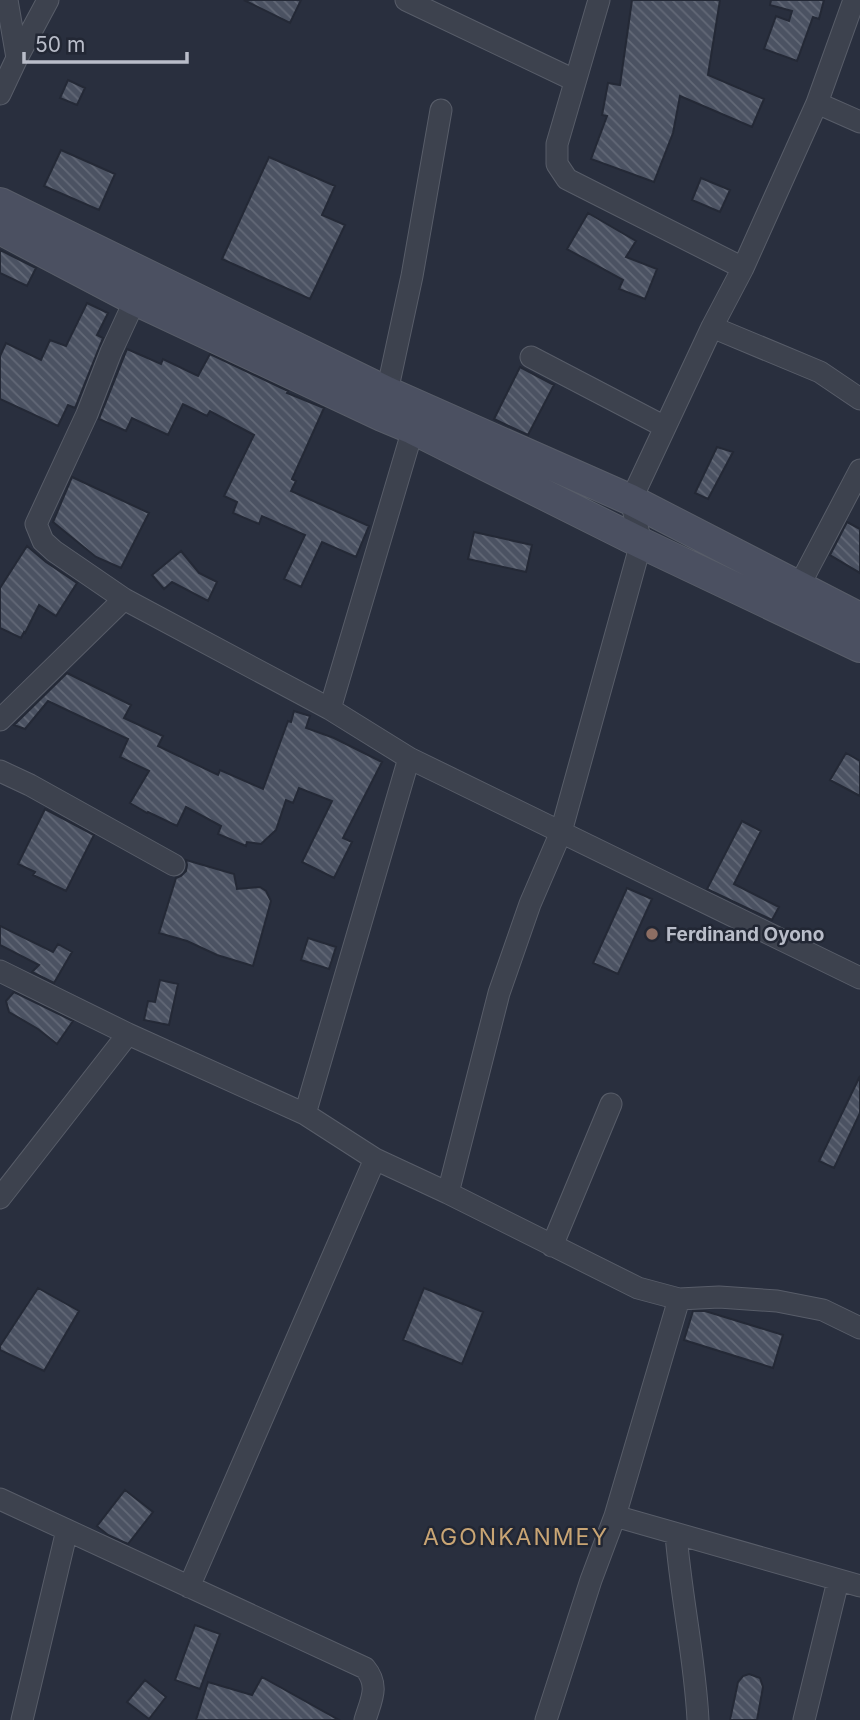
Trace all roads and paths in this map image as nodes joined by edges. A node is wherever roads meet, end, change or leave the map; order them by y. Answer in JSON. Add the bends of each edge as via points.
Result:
{"nodes":[{"id":1,"x":7,"y":0,"type":"edge"},
{"id":2,"x":48,"y":0,"type":"edge"},
{"id":3,"x":406,"y":0,"type":"edge"},
{"id":4,"x":598,"y":0,"type":"edge"},
{"id":5,"x":854,"y":0,"type":"edge"},
{"id":6,"x":17,"y":58,"type":"junction"},
{"id":7,"x":574,"y":80,"type":"junction"},
{"id":8,"x":0,"y":94,"type":"edge"},
{"id":9,"x":817,"y":103,"type":"junction"},
{"id":10,"x":441,"y":110,"type":"dead end"},
{"id":11,"x":860,"y":122,"type":"edge"},
{"id":12,"x":0,"y":203,"type":"edge"},
{"id":13,"x":0,"y":229,"type":"edge"},
{"id":14,"x":743,"y":268,"type":"junction"},
{"id":15,"x":135,"y":300,"type":"junction"},
{"id":16,"x":712,"y":327,"type":"junction"},
{"id":17,"x":531,"y":357,"type":"dead end"},
{"id":18,"x":387,"y":392,"type":"junction"},
{"id":19,"x":860,"y":399,"type":"edge"},
{"id":20,"x":666,"y":427,"type":"junction"},
{"id":21,"x":413,"y":429,"type":"junction"},
{"id":22,"x":860,"y":470,"type":"edge"},
{"id":23,"x":631,"y":500,"type":"junction"},
{"id":24,"x":641,"y":543,"type":"junction"},
{"id":25,"x":799,"y":586,"type":"junction"},
{"id":26,"x":124,"y":599,"type":"junction"},
{"id":27,"x":860,"y":618,"type":"edge"},
{"id":28,"x":860,"y":647,"type":"edge"},
{"id":29,"x":330,"y":709,"type":"junction"},
{"id":30,"x":0,"y":720,"type":"edge"},
{"id":31,"x":409,"y":758,"type":"junction"},
{"id":32,"x":0,"y":771,"type":"edge"},
{"id":33,"x":561,"y":832,"type":"junction"},
{"id":34,"x":174,"y":865,"type":"dead end"},
{"id":35,"x":0,"y":971,"type":"edge"},
{"id":36,"x":860,"y":978,"type":"edge"},
{"id":37,"x":128,"y":1034,"type":"junction"},
{"id":38,"x":611,"y":1104,"type":"dead end"},
{"id":39,"x":305,"y":1114,"type":"junction"},
{"id":40,"x":375,"y":1159,"type":"junction"},
{"id":41,"x":447,"y":1193,"type":"junction"},
{"id":42,"x":0,"y":1198,"type":"edge"},
{"id":43,"x":552,"y":1246,"type":"junction"},
{"id":44,"x":679,"y":1299,"type":"junction"},
{"id":45,"x":860,"y":1328,"type":"edge"},
{"id":46,"x":0,"y":1499,"type":"edge"},
{"id":47,"x":615,"y":1516,"type":"junction"},
{"id":48,"x":67,"y":1530,"type":"junction"},
{"id":49,"x":676,"y":1534,"type":"junction"},
{"id":50,"x":838,"y":1581,"type":"junction"},
{"id":51,"x":860,"y":1586,"type":"edge"},
{"id":52,"x":189,"y":1587,"type":"junction"},
{"id":53,"x":22,"y":1720,"type":"edge"},
{"id":54,"x":365,"y":1720,"type":"edge"},
{"id":55,"x":546,"y":1720,"type":"edge"},
{"id":56,"x":698,"y":1720,"type":"edge"},
{"id":57,"x":804,"y":1720,"type":"edge"}],
"edges":[{"from":1,"to":6,"type":"street"},
{"from":2,"to":6,"type":"street"},
{"from":3,"to":7,"type":"street"},
{"from":4,"to":7,"type":"street"},
{"from":5,"to":9,"type":"street"},
{"from":6,"to":8,"type":"street"},
{"from":7,"to":14,"type":"street","via":[[557,144],[557,164],[567,179]]},
{"from":9,"to":11,"type":"street"},
{"from":9,"to":14,"type":"street"},
{"from":10,"to":18,"type":"street"},
{"from":12,"to":18,"type":"main road"},
{"from":13,"to":15,"type":"main road"},
{"from":14,"to":16,"type":"street"},
{"from":15,"to":21,"type":"main road"},
{"from":15,"to":26,"type":"street","via":[[88,415],[36,523],[43,541],[54,551]]},
{"from":16,"to":19,"type":"street","via":[[820,372]]},
{"from":16,"to":20,"type":"street"},
{"from":17,"to":20,"type":"street"},
{"from":18,"to":23,"type":"main road"},
{"from":20,"to":23,"type":"street"},
{"from":21,"to":24,"type":"main road"},
{"from":21,"to":29,"type":"street"},
{"from":22,"to":25,"type":"street"},
{"from":23,"to":24,"type":"street"},
{"from":23,"to":25,"type":"main road"},
{"from":24,"to":28,"type":"main road"},
{"from":24,"to":33,"type":"street"},
{"from":25,"to":27,"type":"main road"},
{"from":26,"to":29,"type":"street"},
{"from":26,"to":30,"type":"street"},
{"from":29,"to":31,"type":"street"},
{"from":31,"to":33,"type":"street"},
{"from":31,"to":39,"type":"street"},
{"from":32,"to":34,"type":"street"},
{"from":33,"to":36,"type":"street"},
{"from":33,"to":41,"type":"street","via":[[499,993]]},
{"from":35,"to":37,"type":"street"},
{"from":37,"to":39,"type":"street"},
{"from":37,"to":42,"type":"street"},
{"from":38,"to":43,"type":"street"},
{"from":39,"to":40,"type":"street"},
{"from":40,"to":41,"type":"street"},
{"from":40,"to":52,"type":"street"},
{"from":41,"to":43,"type":"street"},
{"from":43,"to":44,"type":"street","via":[[638,1288]]},
{"from":44,"to":45,"type":"street","via":[[776,1301],[823,1310]]},
{"from":44,"to":47,"type":"street"},
{"from":46,"to":48,"type":"street"},
{"from":47,"to":49,"type":"street"},
{"from":47,"to":55,"type":"street"},
{"from":48,"to":52,"type":"street"},
{"from":48,"to":53,"type":"street"},
{"from":49,"to":50,"type":"street"},
{"from":49,"to":56,"type":"street"},
{"from":50,"to":51,"type":"street"},
{"from":50,"to":57,"type":"street"},
{"from":52,"to":54,"type":"street","via":[[365,1668],[374,1688]]}]}
